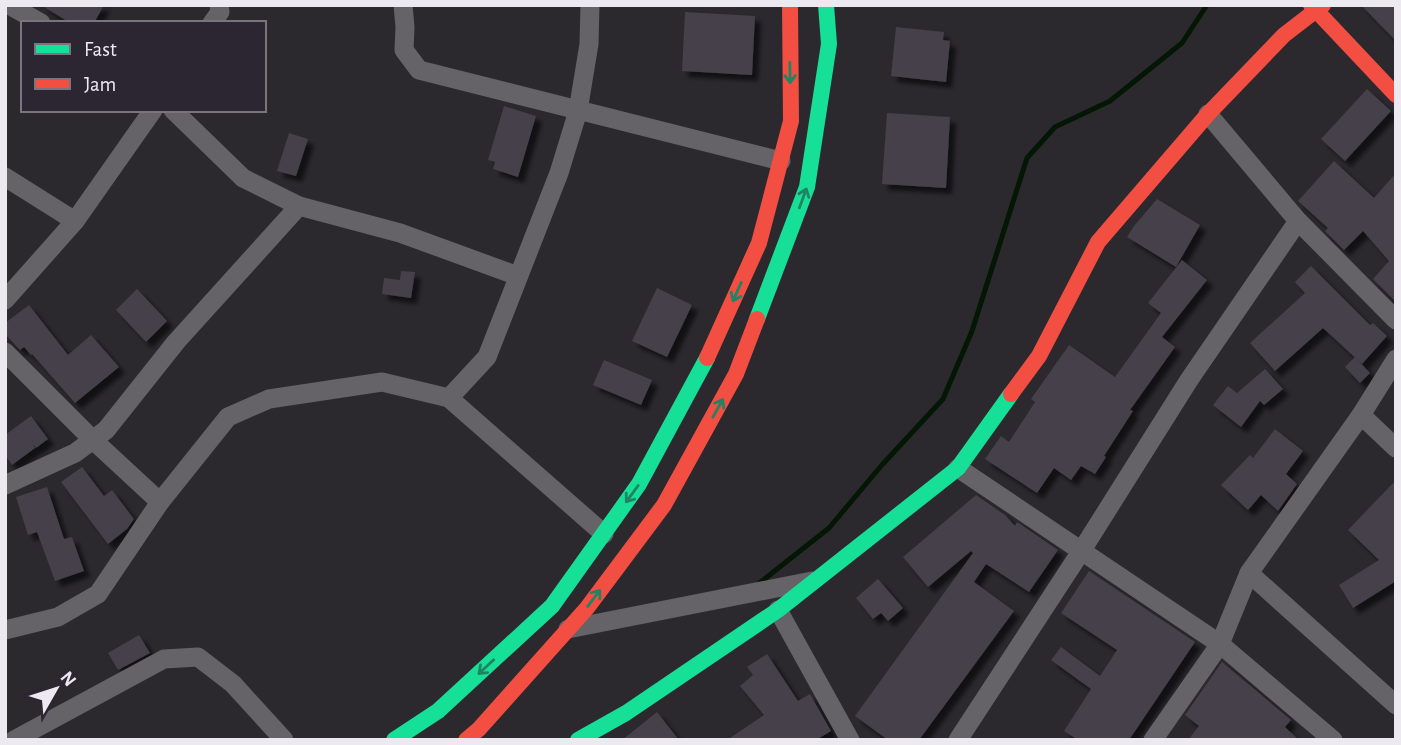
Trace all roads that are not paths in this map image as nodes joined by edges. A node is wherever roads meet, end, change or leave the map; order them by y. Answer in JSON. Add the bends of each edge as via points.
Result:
{"nodes":[{"id":1,"x":9,"y":5,"type":"edge"},
{"id":2,"x":219,"y":5,"type":"edge"},
{"id":3,"x":403,"y":5,"type":"edge"},
{"id":4,"x":590,"y":5,"type":"edge"},
{"id":5,"x":790,"y":5,"type":"edge"},
{"id":6,"x":826,"y":5,"type":"edge"},
{"id":7,"x":1317,"y":7,"type":"edge"},
{"id":8,"x":37,"y":21,"type":"edge"},
{"id":9,"x":213,"y":21,"type":"edge"},
{"id":10,"x":1396,"y":95,"type":"edge"},
{"id":11,"x":578,"y":111,"type":"junction"},
{"id":12,"x":152,"y":112,"type":"edge"},
{"id":13,"x":175,"y":112,"type":"edge"},
{"id":14,"x":1208,"y":114,"type":"junction"},
{"id":15,"x":781,"y":161,"type":"junction"},
{"id":16,"x":5,"y":177,"type":"edge"},
{"id":17,"x":299,"y":206,"type":"junction"},
{"id":18,"x":75,"y":221,"type":"junction"},
{"id":19,"x":1298,"y":221,"type":"junction"},
{"id":20,"x":518,"y":276,"type":"junction"},
{"id":21,"x":5,"y":300,"type":"edge"},
{"id":22,"x":1396,"y":320,"type":"edge"},
{"id":23,"x":5,"y":352,"type":"edge"},
{"id":24,"x":1396,"y":359,"type":"edge"},
{"id":25,"x":449,"y":398,"type":"junction"},
{"id":26,"x":1361,"y":415,"type":"junction"},
{"id":27,"x":93,"y":440,"type":"junction"},
{"id":28,"x":1396,"y":448,"type":"edge"},
{"id":29,"x":958,"y":468,"type":"junction"},
{"id":30,"x":5,"y":485,"type":"edge"},
{"id":31,"x":160,"y":502,"type":"junction"},
{"id":32,"x":604,"y":534,"type":"junction"},
{"id":33,"x":1082,"y":550,"type":"junction"},
{"id":34,"x":1249,"y":573,"type":"junction"},
{"id":35,"x":816,"y":580,"type":"junction"},
{"id":36,"x":778,"y":610,"type":"junction"},
{"id":37,"x":5,"y":629,"type":"edge"},
{"id":38,"x":568,"y":629,"type":"junction"},
{"id":39,"x":1220,"y":644,"type":"junction"},
{"id":40,"x":1396,"y":705,"type":"edge"},
{"id":41,"x":15,"y":740,"type":"edge"},
{"id":42,"x":284,"y":740,"type":"edge"},
{"id":43,"x":394,"y":740,"type":"edge"},
{"id":44,"x":466,"y":740,"type":"edge"},
{"id":45,"x":578,"y":740,"type":"edge"},
{"id":46,"x":850,"y":740,"type":"edge"},
{"id":47,"x":958,"y":740,"type":"edge"},
{"id":48,"x":1153,"y":740,"type":"edge"},
{"id":49,"x":1333,"y":740,"type":"edge"}],
"edges":[{"from":1,"to":8,"type":"street"},
{"from":2,"to":9,"type":"street"},
{"from":3,"to":11,"type":"street","via":[[404,50],[419,70]]},
{"from":4,"to":11,"type":"street"},
{"from":5,"to":15,"type":"main road","one_way":true,"via":[[791,121]]},
{"from":38,"to":6,"type":"main road","one_way":true,"via":[[664,505],[736,374],[807,187],[829,44]]},
{"from":7,"to":10,"type":"main road"},
{"from":7,"to":14,"type":"main road"},
{"from":11,"to":15,"type":"street"},
{"from":11,"to":20,"type":"street"},
{"from":12,"to":18,"type":"street"},
{"from":13,"to":17,"type":"street","via":[[243,178]]},
{"from":14,"to":19,"type":"street"},
{"from":14,"to":29,"type":"main road","via":[[1098,243],[1039,356]]},
{"from":15,"to":32,"type":"main road","one_way":true,"via":[[759,243],[700,374],[639,484]]},
{"from":16,"to":18,"type":"street"},
{"from":17,"to":20,"type":"street","via":[[400,233]]},
{"from":17,"to":27,"type":"street"},
{"from":18,"to":21,"type":"street"},
{"from":19,"to":22,"type":"street"},
{"from":19,"to":33,"type":"street","via":[[1189,380]]},
{"from":20,"to":25,"type":"street","via":[[487,357]]},
{"from":23,"to":27,"type":"street"},
{"from":24,"to":26,"type":"street"},
{"from":25,"to":31,"type":"street","via":[[382,382],[269,399],[228,417]]},
{"from":25,"to":32,"type":"street"},
{"from":26,"to":28,"type":"street"},
{"from":26,"to":34,"type":"street"},
{"from":27,"to":30,"type":"street"},
{"from":27,"to":31,"type":"street"},
{"from":29,"to":33,"type":"street"},
{"from":29,"to":35,"type":"main road"},
{"from":31,"to":37,"type":"street","via":[[98,594],[58,617]]},
{"from":32,"to":43,"type":"main road","one_way":true,"via":[[552,606],[438,711]]},
{"from":33,"to":39,"type":"street"},
{"from":33,"to":47,"type":"street"},
{"from":34,"to":39,"type":"street"},
{"from":34,"to":40,"type":"street"},
{"from":35,"to":36,"type":"main road"},
{"from":35,"to":38,"type":"street"},
{"from":36,"to":45,"type":"main road","via":[[626,713]]},
{"from":36,"to":46,"type":"street"},
{"from":38,"to":44,"type":"main road"},
{"from":39,"to":48,"type":"street"},
{"from":39,"to":49,"type":"street"},
{"from":41,"to":42,"type":"street","via":[[164,659],[198,657],[233,684]]}]}
